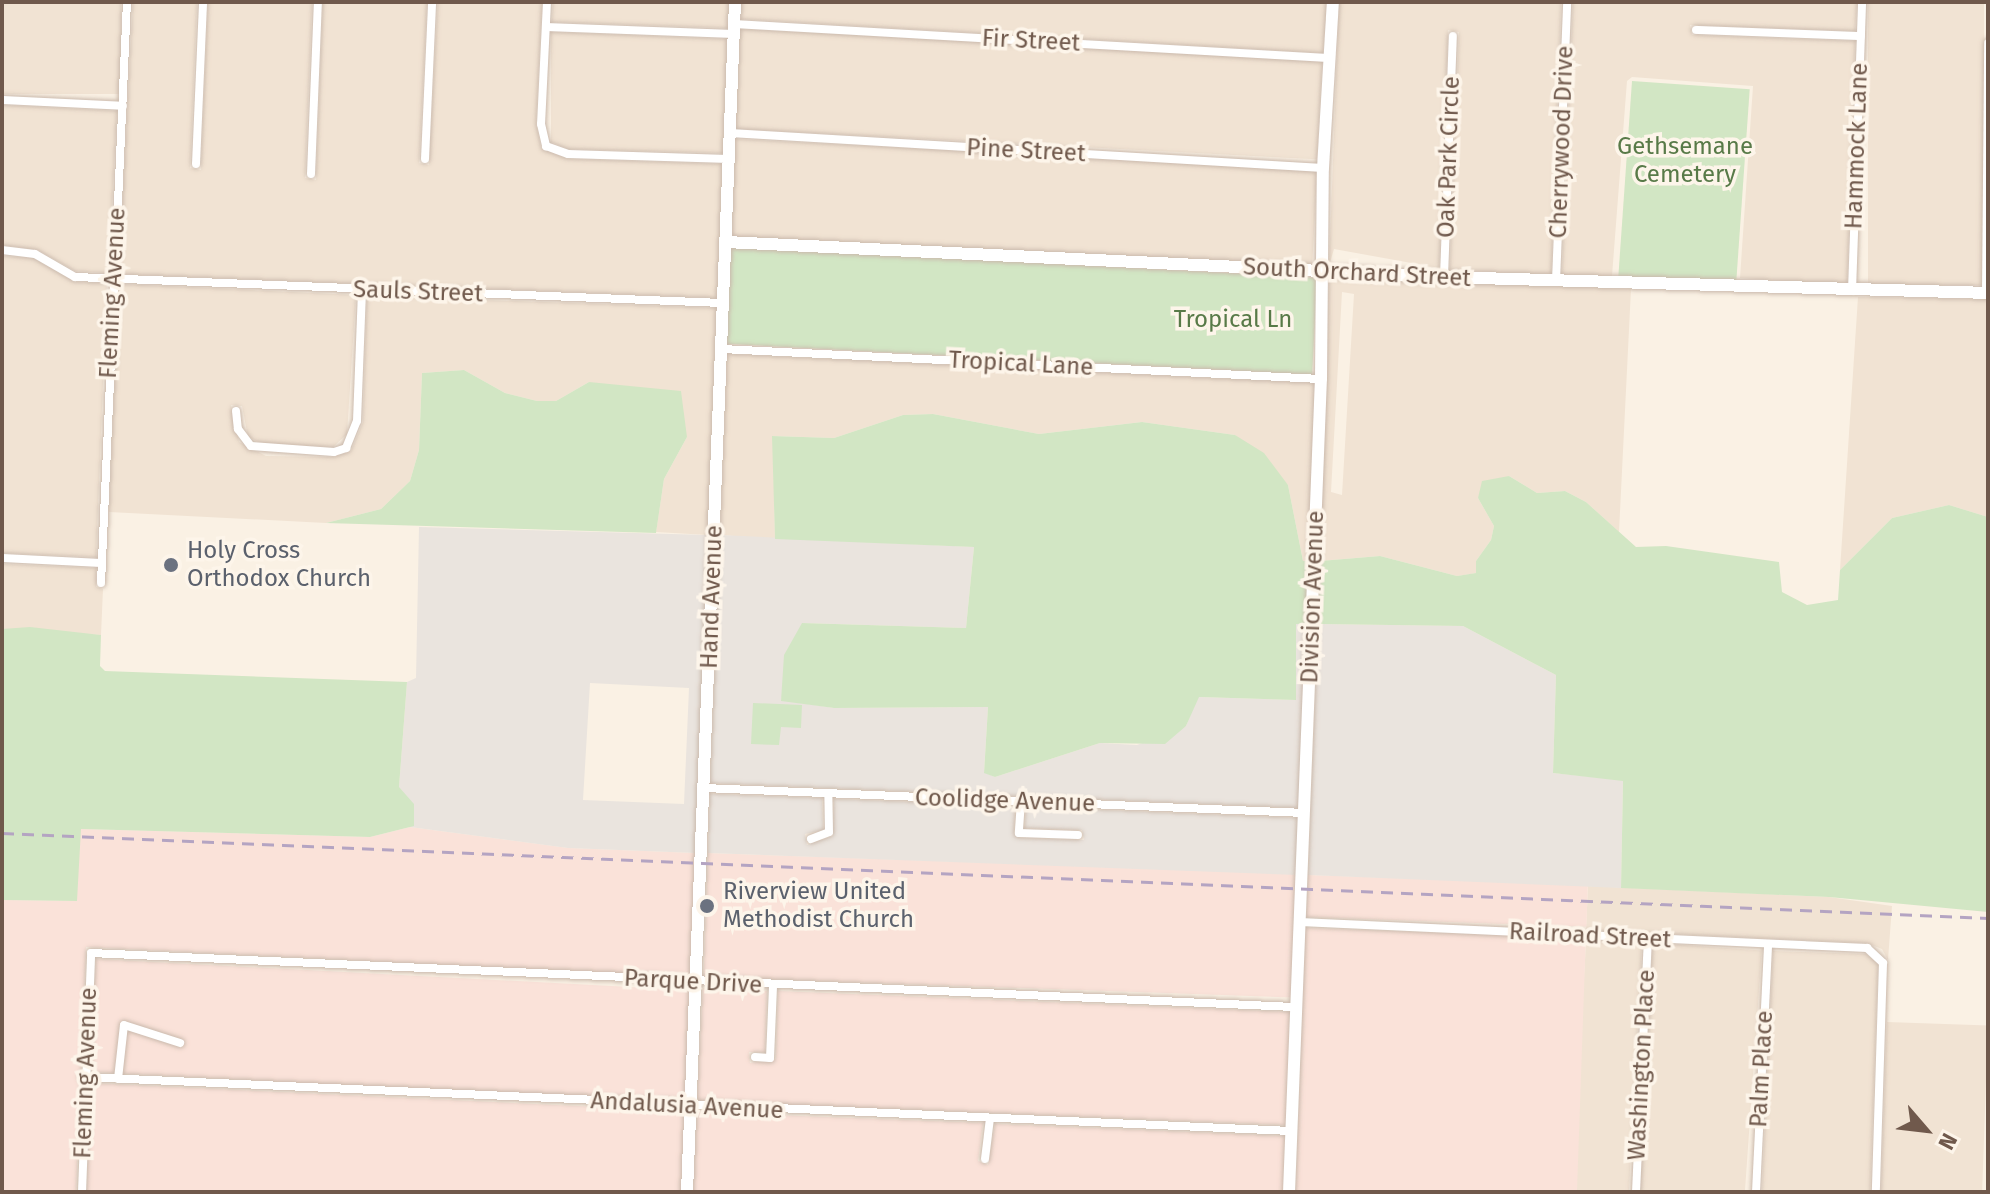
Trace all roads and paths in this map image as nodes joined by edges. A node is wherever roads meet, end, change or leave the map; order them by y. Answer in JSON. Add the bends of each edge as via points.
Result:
{"nodes":[{"id":1,"x":127,"y":2,"type":"edge"},
{"id":2,"x":203,"y":2,"type":"edge"},
{"id":3,"x":318,"y":2,"type":"edge"},
{"id":4,"x":432,"y":2,"type":"edge"},
{"id":5,"x":547,"y":2,"type":"edge"},
{"id":6,"x":735,"y":2,"type":"edge"},
{"id":7,"x":1333,"y":2,"type":"edge"},
{"id":8,"x":1567,"y":2,"type":"edge"},
{"id":9,"x":1862,"y":2,"type":"edge"},
{"id":10,"x":546,"y":27,"type":"junction"},
{"id":11,"x":734,"y":29,"type":"junction"},
{"id":12,"x":1696,"y":30,"type":"dead end"},
{"id":13,"x":1453,"y":36,"type":"dead end"},
{"id":14,"x":1861,"y":36,"type":"junction"},
{"id":15,"x":1988,"y":43,"type":"edge"},
{"id":16,"x":1328,"y":58,"type":"junction"},
{"id":17,"x":2,"y":100,"type":"edge"},
{"id":18,"x":123,"y":106,"type":"junction"},
{"id":19,"x":730,"y":133,"type":"junction"},
{"id":20,"x":1986,"y":155,"type":"edge"},
{"id":21,"x":425,"y":159,"type":"dead end"},
{"id":22,"x":729,"y":159,"type":"junction"},
{"id":23,"x":196,"y":164,"type":"dead end"},
{"id":24,"x":1323,"y":168,"type":"junction"},
{"id":25,"x":311,"y":174,"type":"dead end"},
{"id":26,"x":726,"y":242,"type":"junction"},
{"id":27,"x":2,"y":250,"type":"edge"},
{"id":28,"x":1323,"y":271,"type":"junction"},
{"id":29,"x":1444,"y":277,"type":"junction"},
{"id":30,"x":113,"y":279,"type":"junction"},
{"id":31,"x":1556,"y":281,"type":"junction"},
{"id":32,"x":362,"y":290,"type":"junction"},
{"id":33,"x":1852,"y":291,"type":"junction"},
{"id":34,"x":1987,"y":293,"type":"edge"},
{"id":35,"x":723,"y":303,"type":"junction"},
{"id":36,"x":722,"y":349,"type":"junction"},
{"id":37,"x":1321,"y":379,"type":"junction"},
{"id":38,"x":236,"y":411,"type":"dead end"},
{"id":39,"x":2,"y":558,"type":"edge"},
{"id":40,"x":102,"y":563,"type":"junction"},
{"id":41,"x":101,"y":583,"type":"dead end"},
{"id":42,"x":704,"y":788,"type":"junction"},
{"id":43,"x":828,"y":793,"type":"junction"},
{"id":44,"x":1021,"y":801,"type":"junction"},
{"id":45,"x":1305,"y":813,"type":"junction"},
{"id":46,"x":1078,"y":835,"type":"dead end"},
{"id":47,"x":811,"y":839,"type":"dead end"},
{"id":48,"x":1300,"y":922,"type":"junction"},
{"id":49,"x":1648,"y":938,"type":"junction"},
{"id":50,"x":1768,"y":946,"type":"junction"},
{"id":51,"x":91,"y":953,"type":"joint"},
{"id":52,"x":697,"y":982,"type":"junction"},
{"id":53,"x":773,"y":986,"type":"junction"},
{"id":54,"x":1296,"y":1007,"type":"junction"},
{"id":55,"x":180,"y":1043,"type":"dead end"},
{"id":56,"x":755,"y":1057,"type":"dead end"},
{"id":57,"x":83,"y":1077,"type":"junction"},
{"id":58,"x":118,"y":1079,"type":"junction"},
{"id":59,"x":691,"y":1106,"type":"junction"},
{"id":60,"x":990,"y":1118,"type":"junction"},
{"id":61,"x":1291,"y":1131,"type":"junction"},
{"id":62,"x":985,"y":1159,"type":"dead end"},
{"id":63,"x":82,"y":1192,"type":"edge"},
{"id":64,"x":687,"y":1192,"type":"edge"},
{"id":65,"x":1289,"y":1192,"type":"edge"},
{"id":66,"x":1636,"y":1192,"type":"edge"},
{"id":67,"x":1756,"y":1192,"type":"edge"},
{"id":68,"x":1876,"y":1192,"type":"edge"}],
"edges":[{"from":1,"to":18,"type":"street","name":"Fleming Avenue"},
{"from":2,"to":23,"type":"street"},
{"from":3,"to":25,"type":"street"},
{"from":4,"to":21,"type":"street"},
{"from":5,"to":10,"type":"street"},
{"from":6,"to":11,"type":"street","name":"Hand Avenue"},
{"from":7,"to":16,"type":"street","name":"Division Avenue"},
{"from":8,"to":31,"type":"street","name":"Cherrywood Drive"},
{"from":9,"to":14,"type":"street","name":"Hammock Lane"},
{"from":10,"to":11,"type":"street","name":"Fir Street"},
{"from":10,"to":22,"type":"street","via":[[541,124],[546,146],[568,154]]},
{"from":11,"to":16,"type":"street","name":"Fir Street"},
{"from":11,"to":19,"type":"street","name":"Hand Avenue"},
{"from":12,"to":14,"type":"street"},
{"from":13,"to":29,"type":"street","name":"Oak Park Circle"},
{"from":14,"to":33,"type":"street","name":"Hammock Lane"},
{"from":15,"to":20,"type":"street"},
{"from":16,"to":24,"type":"street","name":"Division Avenue"},
{"from":17,"to":18,"type":"street"},
{"from":18,"to":30,"type":"street","name":"Fleming Avenue"},
{"from":19,"to":22,"type":"street","name":"Hand Avenue"},
{"from":19,"to":24,"type":"street","name":"Pine Street"},
{"from":20,"to":34,"type":"street"},
{"from":22,"to":26,"type":"street","name":"Hand Avenue"},
{"from":24,"to":28,"type":"street","name":"Division Avenue"},
{"from":26,"to":28,"type":"street","name":"South Orchard Street"},
{"from":26,"to":35,"type":"street","name":"Hand Avenue"},
{"from":27,"to":30,"type":"street","name":"Sauls Street","via":[[35,254],[75,277]]},
{"from":28,"to":29,"type":"street","name":"South Orchard Street"},
{"from":28,"to":37,"type":"street","name":"Division Avenue"},
{"from":29,"to":31,"type":"street","name":"South Orchard Street"},
{"from":30,"to":32,"type":"street","name":"Sauls Street"},
{"from":30,"to":40,"type":"street","name":"Fleming Avenue"},
{"from":31,"to":33,"type":"street","name":"South Orchard Street"},
{"from":32,"to":35,"type":"street","name":"Sauls Street"},
{"from":32,"to":38,"type":"street","via":[[357,421],[346,448],[334,452],[251,446],[238,429]]},
{"from":33,"to":34,"type":"street","name":"South Orchard Street"},
{"from":35,"to":36,"type":"street","name":"Hand Avenue"},
{"from":36,"to":37,"type":"street","name":"Tropical Lane"},
{"from":36,"to":42,"type":"street","name":"Hand Avenue"},
{"from":37,"to":45,"type":"street","name":"Division Avenue"},
{"from":39,"to":40,"type":"street"},
{"from":40,"to":41,"type":"street","name":"Fleming Avenue"},
{"from":42,"to":43,"type":"street","name":"Coolidge Avenue"},
{"from":42,"to":52,"type":"street","name":"Hand Avenue"},
{"from":43,"to":44,"type":"street","name":"Coolidge Avenue"},
{"from":43,"to":47,"type":"street","via":[[829,832]]},
{"from":44,"to":45,"type":"street","name":"Coolidge Avenue"},
{"from":44,"to":46,"type":"street","via":[[1019,833]]},
{"from":45,"to":48,"type":"street","name":"Division Avenue"},
{"from":48,"to":49,"type":"street","name":"Railroad Street"},
{"from":48,"to":54,"type":"street","name":"Division Avenue"},
{"from":49,"to":50,"type":"street","name":"Railroad Street"},
{"from":49,"to":66,"type":"street","name":"Washington Place"},
{"from":50,"to":67,"type":"street","name":"Palm Place"},
{"from":50,"to":68,"type":"street","name":"Railroad Street","via":[[1867,948],[1880,955]]},
{"from":51,"to":52,"type":"street","name":"Parque Drive"},
{"from":51,"to":57,"type":"street","name":"Fleming Avenue"},
{"from":52,"to":53,"type":"street","name":"Parque Drive"},
{"from":52,"to":59,"type":"street","name":"Hand Avenue"},
{"from":53,"to":54,"type":"street","name":"Parque Drive"},
{"from":53,"to":56,"type":"street","via":[[770,1058]]},
{"from":54,"to":61,"type":"street","name":"Division Avenue"},
{"from":55,"to":58,"type":"street","via":[[124,1025]]},
{"from":57,"to":58,"type":"street","name":"Andalusia Avenue"},
{"from":57,"to":63,"type":"street","name":"Fleming Avenue"},
{"from":58,"to":59,"type":"street","name":"Andalusia Avenue"},
{"from":59,"to":60,"type":"street","name":"Andalusia Avenue"},
{"from":59,"to":64,"type":"street","name":"Hand Avenue"},
{"from":60,"to":61,"type":"street","name":"Andalusia Avenue"},
{"from":60,"to":62,"type":"street"},
{"from":61,"to":65,"type":"street","name":"Division Avenue"}]}
